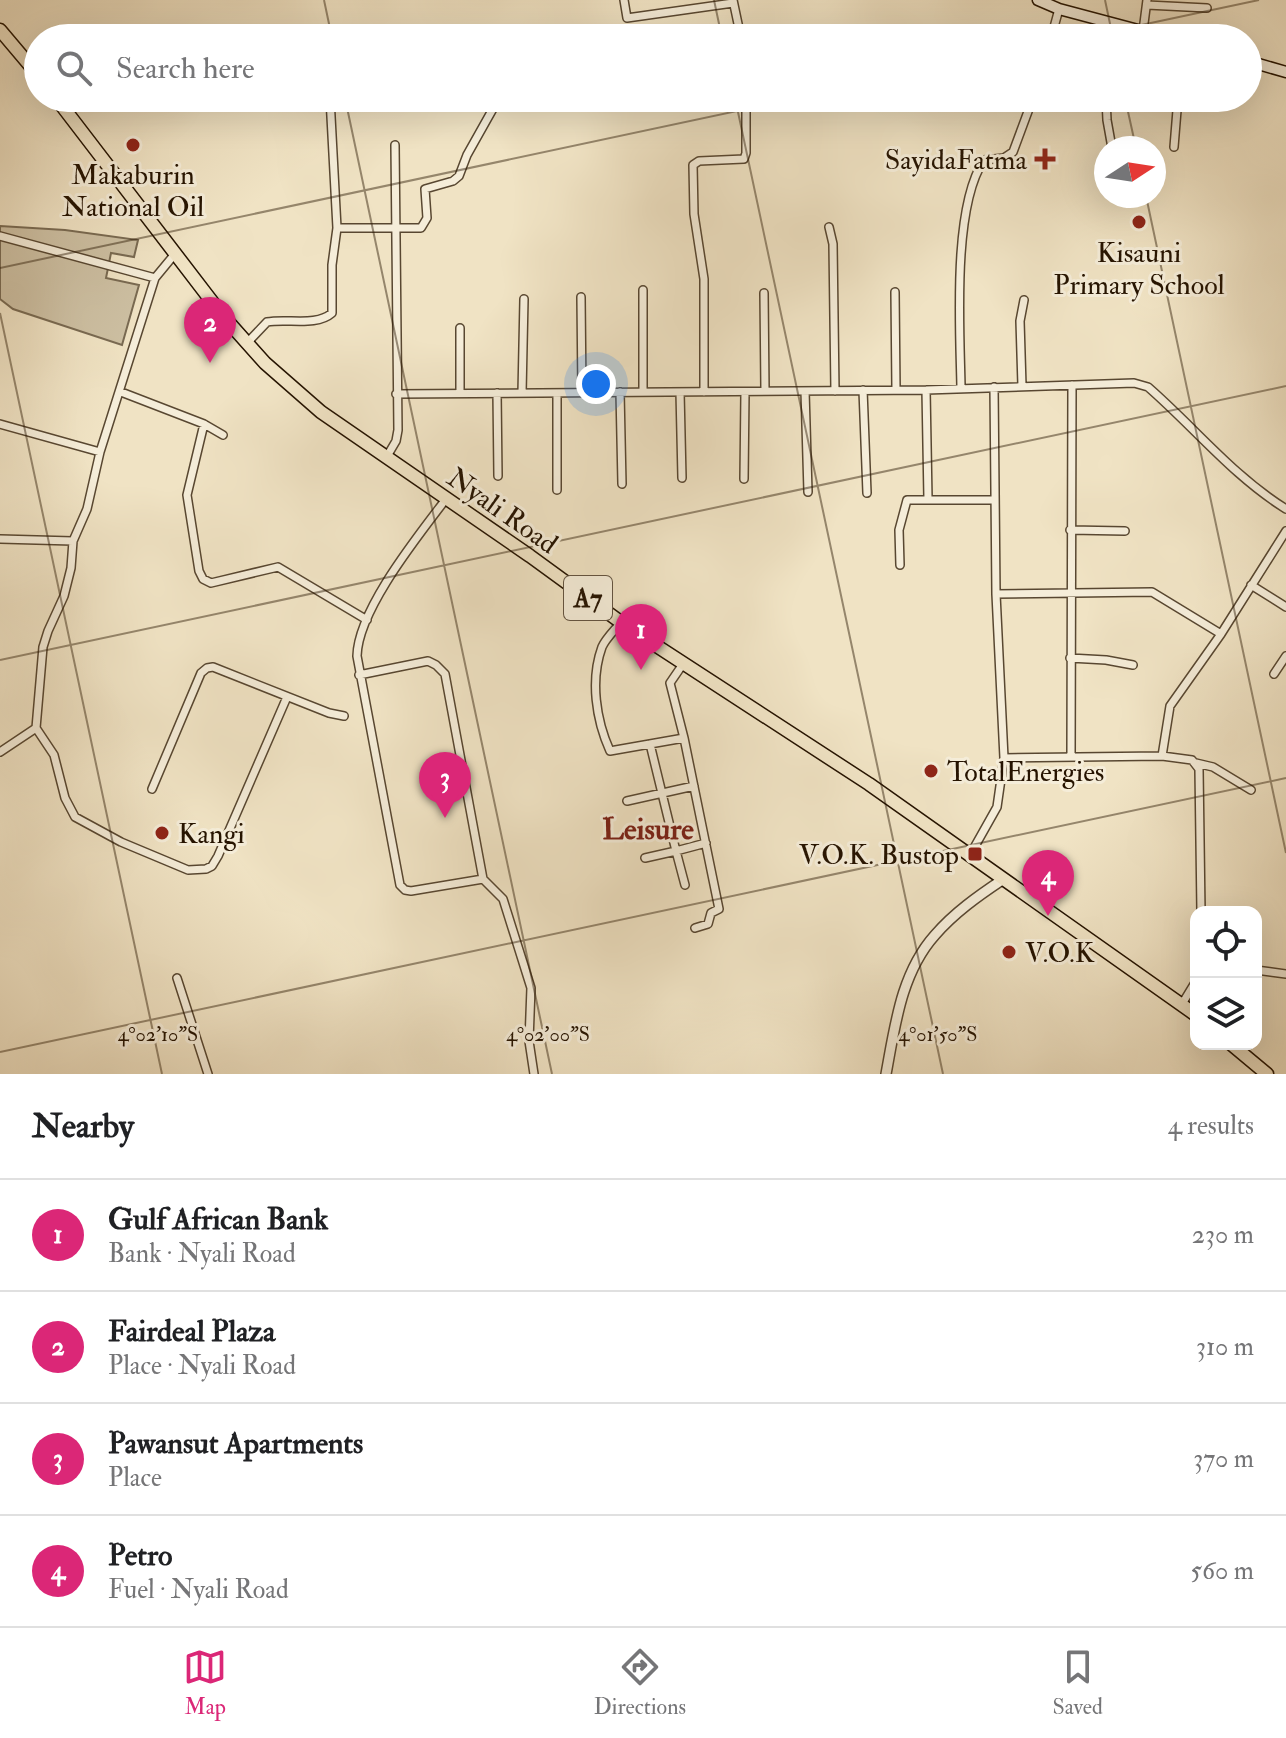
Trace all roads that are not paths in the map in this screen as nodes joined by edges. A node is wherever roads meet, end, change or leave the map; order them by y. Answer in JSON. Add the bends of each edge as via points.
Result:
{"nodes":[{"id":1,"x":624,"y":0,"type":"edge"},
{"id":2,"x":1038,"y":0,"type":"edge"},
{"id":3,"x":733,"y":1,"type":"edge"},
{"id":4,"x":1147,"y":2,"type":"edge"},
{"id":5,"x":1207,"y":8,"type":"dead end"},
{"id":6,"x":1059,"y":9,"type":"junction"},
{"id":7,"x":738,"y":24,"type":"edge"},
{"id":8,"x":1055,"y":24,"type":"edge"},
{"id":9,"x":1112,"y":24,"type":"edge"},
{"id":10,"x":1144,"y":24,"type":"edge"},
{"id":11,"x":1,"y":33,"type":"edge"},
{"id":12,"x":24,"y":59,"type":"edge"},
{"id":13,"x":1262,"y":65,"type":"edge"},
{"id":14,"x":1286,"y":72,"type":"edge"},
{"id":15,"x":67,"y":112,"type":"edge"},
{"id":16,"x":331,"y":112,"type":"edge"},
{"id":17,"x":491,"y":112,"type":"edge"},
{"id":18,"x":746,"y":112,"type":"edge"},
{"id":19,"x":1028,"y":112,"type":"edge"},
{"id":20,"x":1107,"y":112,"type":"edge"},
{"id":21,"x":1177,"y":112,"type":"edge"},
{"id":22,"x":1110,"y":136,"type":"edge"},
{"id":23,"x":395,"y":145,"type":"dead end"},
{"id":24,"x":1174,"y":147,"type":"dead end"},
{"id":25,"x":829,"y":227,"type":"dead end"},
{"id":26,"x":337,"y":228,"type":"junction"},
{"id":27,"x":395,"y":230,"type":"junction"},
{"id":28,"x":0,"y":236,"type":"edge"},
{"id":29,"x":174,"y":255,"type":"junction"},
{"id":30,"x":155,"y":278,"type":"junction"},
{"id":31,"x":643,"y":290,"type":"dead end"},
{"id":32,"x":895,"y":292,"type":"dead end"},
{"id":33,"x":764,"y":293,"type":"dead end"},
{"id":34,"x":581,"y":297,"type":"dead end"},
{"id":35,"x":524,"y":299,"type":"dead end"},
{"id":36,"x":1024,"y":300,"type":"dead end"},
{"id":37,"x":460,"y":328,"type":"dead end"},
{"id":38,"x":247,"y":343,"type":"junction"},
{"id":39,"x":1072,"y":385,"type":"junction"},
{"id":40,"x":1022,"y":386,"type":"junction"},
{"id":41,"x":961,"y":387,"type":"junction"},
{"id":42,"x":994,"y":387,"type":"junction"},
{"id":43,"x":863,"y":390,"type":"junction"},
{"id":44,"x":896,"y":390,"type":"junction"},
{"id":45,"x":926,"y":390,"type":"junction"},
{"id":46,"x":765,"y":391,"type":"junction"},
{"id":47,"x":805,"y":391,"type":"junction"},
{"id":48,"x":835,"y":391,"type":"junction"},
{"id":49,"x":121,"y":392,"type":"junction"},
{"id":50,"x":620,"y":392,"type":"junction"},
{"id":51,"x":643,"y":392,"type":"junction"},
{"id":52,"x":680,"y":392,"type":"junction"},
{"id":53,"x":704,"y":392,"type":"junction"},
{"id":54,"x":745,"y":392,"type":"junction"},
{"id":55,"x":460,"y":393,"type":"junction"},
{"id":56,"x":497,"y":393,"type":"junction"},
{"id":57,"x":522,"y":393,"type":"junction"},
{"id":58,"x":557,"y":393,"type":"junction"},
{"id":59,"x":582,"y":393,"type":"junction"},
{"id":60,"x":396,"y":394,"type":"junction"},
{"id":61,"x":0,"y":424,"type":"edge"},
{"id":62,"x":204,"y":424,"type":"junction"},
{"id":63,"x":223,"y":435,"type":"dead end"},
{"id":64,"x":100,"y":452,"type":"junction"},
{"id":65,"x":386,"y":458,"type":"junction"},
{"id":66,"x":498,"y":476,"type":"dead end"},
{"id":67,"x":682,"y":478,"type":"dead end"},
{"id":68,"x":744,"y":479,"type":"dead end"},
{"id":69,"x":622,"y":484,"type":"dead end"},
{"id":70,"x":557,"y":490,"type":"dead end"},
{"id":71,"x":808,"y":492,"type":"dead end"},
{"id":72,"x":867,"y":493,"type":"dead end"},
{"id":73,"x":446,"y":499,"type":"junction"},
{"id":74,"x":928,"y":499,"type":"junction"},
{"id":75,"x":994,"y":500,"type":"junction"},
{"id":76,"x":1286,"y":509,"type":"edge"},
{"id":77,"x":1070,"y":530,"type":"junction"},
{"id":78,"x":1125,"y":531,"type":"dead end"},
{"id":79,"x":1286,"y":531,"type":"edge"},
{"id":80,"x":0,"y":539,"type":"edge"},
{"id":81,"x":73,"y":541,"type":"junction"},
{"id":82,"x":900,"y":565,"type":"dead end"},
{"id":83,"x":1251,"y":585,"type":"junction"},
{"id":84,"x":1069,"y":592,"type":"junction"},
{"id":85,"x":996,"y":594,"type":"junction"},
{"id":86,"x":1286,"y":607,"type":"edge"},
{"id":87,"x":367,"y":620,"type":"junction"},
{"id":88,"x":621,"y":622,"type":"junction"},
{"id":89,"x":1221,"y":634,"type":"junction"},
{"id":90,"x":1286,"y":656,"type":"edge"},
{"id":91,"x":1070,"y":658,"type":"junction"},
{"id":92,"x":683,"y":664,"type":"junction"},
{"id":93,"x":1133,"y":665,"type":"dead end"},
{"id":94,"x":1274,"y":674,"type":"dead end"},
{"id":95,"x":359,"y":675,"type":"junction"},
{"id":96,"x":287,"y":697,"type":"junction"},
{"id":97,"x":344,"y":716,"type":"dead end"},
{"id":98,"x":36,"y":728,"type":"junction"},
{"id":99,"x":684,"y":738,"type":"junction"},
{"id":100,"x":650,"y":744,"type":"junction"},
{"id":101,"x":0,"y":752,"type":"edge"},
{"id":102,"x":1162,"y":756,"type":"junction"},
{"id":103,"x":1071,"y":757,"type":"junction"},
{"id":104,"x":1004,"y":758,"type":"junction"},
{"id":105,"x":1196,"y":763,"type":"junction"},
{"id":106,"x":694,"y":786,"type":"junction"},
{"id":107,"x":152,"y":789,"type":"dead end"},
{"id":108,"x":1251,"y":790,"type":"dead end"},
{"id":109,"x":661,"y":792,"type":"junction"},
{"id":110,"x":627,"y":801,"type":"dead end"},
{"id":111,"x":706,"y":843,"type":"junction"},
{"id":112,"x":676,"y":851,"type":"junction"},
{"id":113,"x":970,"y":855,"type":"junction"},
{"id":114,"x":645,"y":858,"type":"dead end"},
{"id":115,"x":483,"y":879,"type":"junction"},
{"id":116,"x":1002,"y":880,"type":"junction"},
{"id":117,"x":685,"y":885,"type":"dead end"},
{"id":118,"x":1201,"y":906,"type":"edge"},
{"id":119,"x":695,"y":928,"type":"dead end"},
{"id":120,"x":1262,"y":971,"type":"edge"},
{"id":121,"x":1286,"y":974,"type":"edge"},
{"id":122,"x":177,"y":978,"type":"dead end"},
{"id":123,"x":1190,"y":991,"type":"edge"},
{"id":124,"x":1182,"y":1004,"type":"junction"},
{"id":125,"x":1190,"y":1010,"type":"edge"},
{"id":126,"x":1238,"y":1050,"type":"edge"},
{"id":127,"x":208,"y":1074,"type":"edge"},
{"id":128,"x":534,"y":1074,"type":"edge"},
{"id":129,"x":886,"y":1074,"type":"edge"},
{"id":130,"x":1267,"y":1074,"type":"edge"}],
"edges":[{"from":1,"to":3,"type":"street","via":[[627,18]]},
{"from":2,"to":6,"type":"main road"},
{"from":3,"to":7,"type":"street"},
{"from":4,"to":5,"type":"street"},
{"from":4,"to":10,"type":"street"},
{"from":6,"to":8,"type":"street"},
{"from":6,"to":9,"type":"main road"},
{"from":11,"to":12,"type":"highway"},
{"from":13,"to":14,"type":"main road"},
{"from":15,"to":29,"type":"highway","name":"Nyali Road","number":"A7"},
{"from":16,"to":26,"type":"street"},
{"from":17,"to":27,"type":"street","via":[[459,176],[425,189],[427,218],[421,228]]},
{"from":18,"to":53,"type":"street","via":[[744,159],[693,165],[704,279]]},
{"from":19,"to":41,"type":"street","via":[[1013,152],[984,160],[979,167],[968,205],[959,294]]},
{"from":20,"to":22,"type":"street"},
{"from":21,"to":24,"type":"street"},
{"from":23,"to":27,"type":"street"},
{"from":25,"to":48,"type":"street"},
{"from":26,"to":27,"type":"street"},
{"from":26,"to":38,"type":"street","via":[[332,313],[317,320],[267,322]]},
{"from":27,"to":60,"type":"street"},
{"from":28,"to":30,"type":"street"},
{"from":29,"to":30,"type":"street"},
{"from":29,"to":38,"type":"highway","name":"Nyali Road","number":"A7"},
{"from":30,"to":49,"type":"street"},
{"from":31,"to":51,"type":"street"},
{"from":32,"to":44,"type":"street"},
{"from":33,"to":46,"type":"street"},
{"from":34,"to":59,"type":"street"},
{"from":35,"to":57,"type":"street"},
{"from":36,"to":40,"type":"street"},
{"from":37,"to":55,"type":"street"},
{"from":38,"to":65,"type":"highway","name":"Nyali Road","number":"A7","via":[[300,395]]},
{"from":39,"to":40,"type":"street"},
{"from":39,"to":76,"type":"street","via":[[1148,387],[1235,471]]},
{"from":39,"to":77,"type":"street"},
{"from":40,"to":42,"type":"street"},
{"from":41,"to":42,"type":"street"},
{"from":41,"to":45,"type":"street"},
{"from":42,"to":75,"type":"street"},
{"from":43,"to":44,"type":"street"},
{"from":43,"to":48,"type":"street"},
{"from":43,"to":72,"type":"street"},
{"from":44,"to":45,"type":"street"},
{"from":45,"to":74,"type":"street"},
{"from":46,"to":47,"type":"street"},
{"from":46,"to":54,"type":"street"},
{"from":47,"to":48,"type":"street"},
{"from":47,"to":71,"type":"street"},
{"from":49,"to":62,"type":"street"},
{"from":49,"to":64,"type":"street"},
{"from":50,"to":51,"type":"street"},
{"from":50,"to":59,"type":"street"},
{"from":50,"to":69,"type":"street"},
{"from":51,"to":52,"type":"street"},
{"from":52,"to":53,"type":"street"},
{"from":52,"to":67,"type":"street"},
{"from":53,"to":54,"type":"street"},
{"from":54,"to":68,"type":"street"},
{"from":55,"to":56,"type":"street"},
{"from":55,"to":60,"type":"street"},
{"from":56,"to":57,"type":"street"},
{"from":56,"to":66,"type":"street"},
{"from":57,"to":58,"type":"street"},
{"from":58,"to":59,"type":"street"},
{"from":58,"to":70,"type":"street"},
{"from":60,"to":65,"type":"street","via":[[398,430]]},
{"from":61,"to":64,"type":"street"},
{"from":62,"to":63,"type":"street"},
{"from":62,"to":87,"type":"street","via":[[187,495],[203,579],[211,583],[278,567]]},
{"from":64,"to":81,"type":"street","via":[[87,509]]},
{"from":65,"to":73,"type":"highway","name":"Nyali Road","number":"A7"},
{"from":73,"to":87,"type":"street","via":[[381,591]]},
{"from":73,"to":88,"type":"highway","name":"Nyali Road","number":"A7"},
{"from":74,"to":75,"type":"street"},
{"from":74,"to":82,"type":"street","via":[[907,500],[899,530]]},
{"from":75,"to":85,"type":"street"},
{"from":77,"to":78,"type":"street"},
{"from":77,"to":84,"type":"street"},
{"from":79,"to":83,"type":"street"},
{"from":80,"to":81,"type":"street"},
{"from":81,"to":98,"type":"street","via":[[64,596],[43,647]]},
{"from":83,"to":86,"type":"street"},
{"from":83,"to":89,"type":"street"},
{"from":84,"to":85,"type":"street"},
{"from":84,"to":89,"type":"street","via":[[1152,592]]},
{"from":84,"to":91,"type":"street"},
{"from":85,"to":104,"type":"street"},
{"from":87,"to":95,"type":"street","via":[[357,642]]},
{"from":88,"to":92,"type":"highway","name":"Nyali Road","number":"A7"},
{"from":88,"to":100,"type":"street","via":[[603,645],[595,679],[601,731],[610,751]]},
{"from":89,"to":102,"type":"street","via":[[1170,706]]},
{"from":90,"to":94,"type":"street"},
{"from":91,"to":93,"type":"street"},
{"from":91,"to":103,"type":"street"},
{"from":92,"to":99,"type":"street","via":[[670,683]]},
{"from":92,"to":113,"type":"highway","name":"Nyali Road","number":"A7"},
{"from":95,"to":115,"type":"street","via":[[400,885],[411,891]]},
{"from":95,"to":115,"type":"street","via":[[428,661],[445,674]]},
{"from":96,"to":97,"type":"street"},
{"from":96,"to":98,"type":"street","via":[[218,856],[212,866],[198,871],[121,842],[75,817],[54,755]]},
{"from":96,"to":107,"type":"street","via":[[207,668]]},
{"from":98,"to":101,"type":"street"},
{"from":99,"to":100,"type":"street"},
{"from":99,"to":106,"type":"street"},
{"from":100,"to":109,"type":"street"},
{"from":102,"to":103,"type":"street"},
{"from":102,"to":105,"type":"street"},
{"from":103,"to":104,"type":"street"},
{"from":104,"to":113,"type":"street","via":[[997,807]]},
{"from":105,"to":108,"type":"street"},
{"from":105,"to":118,"type":"street"},
{"from":106,"to":109,"type":"street"},
{"from":106,"to":111,"type":"street"},
{"from":109,"to":110,"type":"street"},
{"from":109,"to":112,"type":"street"},
{"from":111,"to":112,"type":"street"},
{"from":111,"to":119,"type":"street","via":[[719,909],[711,913],[708,924]]},
{"from":112,"to":114,"type":"street"},
{"from":112,"to":117,"type":"street"},
{"from":113,"to":116,"type":"highway","name":"Nyali Road","number":"A7"},
{"from":115,"to":128,"type":"street","via":[[503,899],[531,988]]},
{"from":116,"to":124,"type":"highway","name":"Nyali Road","number":"A7"},
{"from":116,"to":129,"type":"street","via":[[950,920],[920,957],[899,1004]]},
{"from":120,"to":121,"type":"street"},
{"from":122,"to":127,"type":"street"},
{"from":123,"to":124,"type":"street"},
{"from":124,"to":125,"type":"highway","name":"Nyali Road","number":"A7"},
{"from":126,"to":130,"type":"highway"}]}
